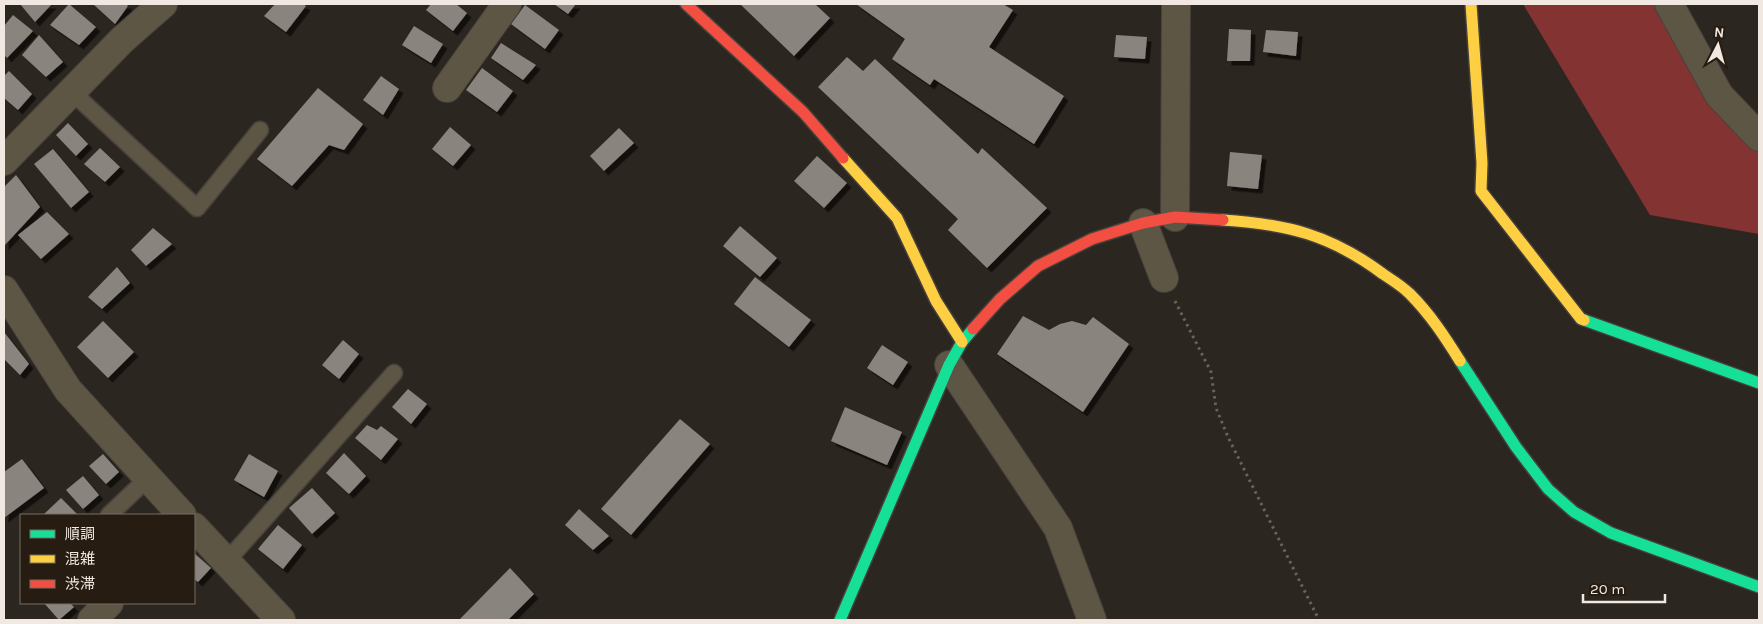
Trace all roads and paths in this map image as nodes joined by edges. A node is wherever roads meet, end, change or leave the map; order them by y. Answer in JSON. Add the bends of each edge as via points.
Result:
{"nodes":[{"id":1,"x":163,"y":4,"type":"edge"},
{"id":2,"x":506,"y":4,"type":"edge"},
{"id":3,"x":686,"y":4,"type":"edge"},
{"id":4,"x":1176,"y":4,"type":"edge"},
{"id":5,"x":1471,"y":4,"type":"edge"},
{"id":6,"x":1670,"y":4,"type":"edge"},
{"id":7,"x":447,"y":88,"type":"dead end"},
{"id":8,"x":72,"y":92,"type":"junction"},
{"id":9,"x":260,"y":130,"type":"dead end"},
{"id":10,"x":1759,"y":137,"type":"edge"},
{"id":11,"x":4,"y":161,"type":"edge"},
{"id":12,"x":1175,"y":218,"type":"junction"},
{"id":13,"x":1143,"y":223,"type":"junction"},
{"id":14,"x":1164,"y":278,"type":"joint"},
{"id":15,"x":4,"y":290,"type":"edge"},
{"id":16,"x":962,"y":342,"type":"junction"},
{"id":17,"x":949,"y":365,"type":"junction"},
{"id":18,"x":394,"y":373,"type":"dead end"},
{"id":19,"x":1759,"y":383,"type":"edge"},
{"id":20,"x":148,"y":479,"type":"junction"},
{"id":21,"x":110,"y":514,"type":"edge"},
{"id":22,"x":181,"y":514,"type":"edge"},
{"id":23,"x":195,"y":528,"type":"edge"},
{"id":24,"x":226,"y":562,"type":"junction"},
{"id":25,"x":1759,"y":587,"type":"edge"},
{"id":26,"x":108,"y":604,"type":"edge"},
{"id":27,"x":92,"y":620,"type":"edge"},
{"id":28,"x":281,"y":620,"type":"edge"},
{"id":29,"x":840,"y":620,"type":"edge"},
{"id":30,"x":1092,"y":620,"type":"edge"},
{"id":31,"x":1320,"y":620,"type":"edge"}],
"edges":[{"from":1,"to":8,"type":"street","via":[[122,40]]},
{"from":2,"to":7,"type":"street"},
{"from":3,"to":16,"type":"street","via":[[803,112],[897,218],[936,301]]},
{"from":4,"to":12,"type":"street"},
{"from":5,"to":19,"type":"street","via":[[1481,191],[1581,319]]},
{"from":6,"to":10,"type":"street","via":[[1719,94]]},
{"from":8,"to":9,"type":"lane","via":[[197,208]]},
{"from":8,"to":11,"type":"street"},
{"from":12,"to":13,"type":"street"},
{"from":12,"to":25,"type":"street","via":[[1286,227],[1329,241],[1367,262],[1409,293],[1438,326],[1516,447],[1548,489],[1574,512],[1611,533]]},
{"from":13,"to":14,"type":"street"},
{"from":13,"to":16,"type":"street","via":[[1092,239],[1038,266],[1000,299]]},
{"from":14,"to":31,"type":"path","via":[[1211,372],[1216,408],[1228,436]]},
{"from":15,"to":20,"type":"street","via":[[68,390]]},
{"from":16,"to":17,"type":"street"},
{"from":17,"to":29,"type":"street"},
{"from":17,"to":30,"type":"street","via":[[1058,528]]},
{"from":18,"to":24,"type":"lane"},
{"from":20,"to":21,"type":"lane"},
{"from":20,"to":22,"type":"street"},
{"from":23,"to":24,"type":"street"},
{"from":24,"to":28,"type":"street"},
{"from":26,"to":27,"type":"street"}]}
